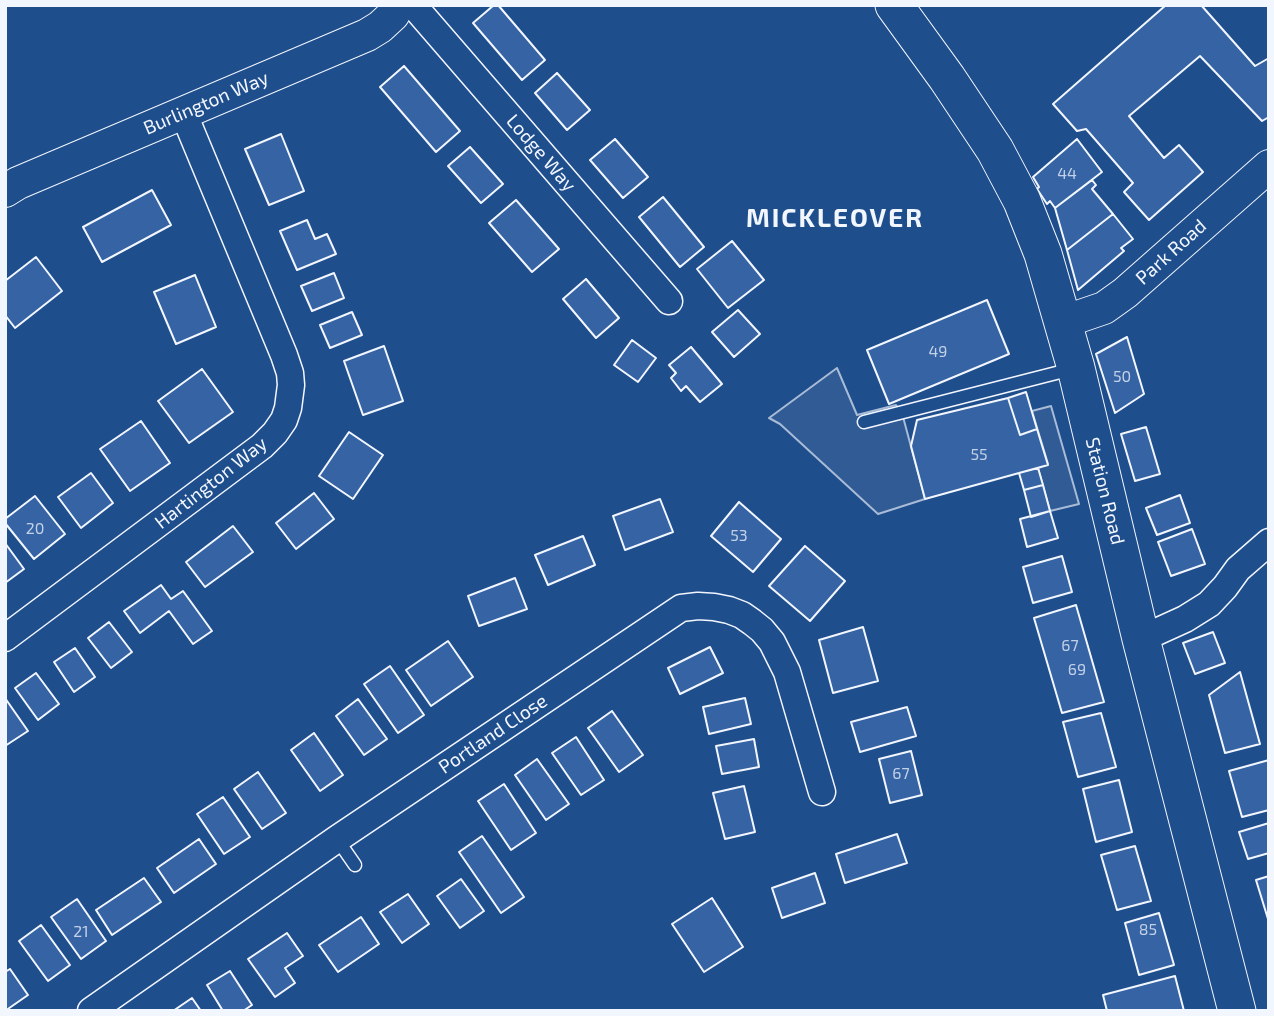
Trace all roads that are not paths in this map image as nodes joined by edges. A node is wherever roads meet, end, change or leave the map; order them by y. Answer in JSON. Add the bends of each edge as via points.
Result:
{"nodes":[{"id":1,"x":399,"y":5,"type":"edge"},
{"id":2,"x":413,"y":5,"type":"edge"},
{"id":3,"x":894,"y":5,"type":"edge"},
{"id":4,"x":183,"y":112,"type":"junction"},
{"id":5,"x":1266,"y":174,"type":"edge"},
{"id":6,"x":5,"y":191,"type":"edge"},
{"id":7,"x":669,"y":301,"type":"dead end"},
{"id":8,"x":1063,"y":322,"type":"junction"},
{"id":9,"x":1076,"y":368,"type":"junction"},
{"id":10,"x":864,"y":422,"type":"dead end"},
{"id":11,"x":1269,"y":542,"type":"edge"},
{"id":12,"x":5,"y":638,"type":"edge"},
{"id":13,"x":1141,"y":639,"type":"junction"},
{"id":14,"x":822,"y":792,"type":"dead end"},
{"id":15,"x":337,"y":839,"type":"junction"},
{"id":16,"x":355,"y":865,"type":"dead end"},
{"id":17,"x":91,"y":1011,"type":"edge"},
{"id":18,"x":1237,"y":1011,"type":"edge"}],
"edges":[{"from":1,"to":4,"type":"street","name":"Burlington Way","via":[[380,27],[367,34]]},
{"from":2,"to":7,"type":"street","name":"Lodge Way"},
{"from":3,"to":8,"type":"main road","name":"Station Road","via":[[995,150],[1017,191],[1043,254]]},
{"from":4,"to":6,"type":"street","name":"Burlington Way"},
{"from":4,"to":12,"type":"street","name":"Hartington Way","via":[[284,355],[291,385],[284,420],[262,446]]},
{"from":5,"to":8,"type":"street","name":"Park Road","via":[[1125,293],[1104,308]]},
{"from":8,"to":9,"type":"main road","name":"Station Road"},
{"from":9,"to":10,"type":"lane"},
{"from":9,"to":13,"type":"main road","name":"Station Road"},
{"from":11,"to":13,"type":"street","via":[[1238,569],[1209,604]]},
{"from":13,"to":18,"type":"main road","name":"Station Road"},
{"from":14,"to":15,"type":"street","name":"Portland Close","via":[[787,672],[772,642],[742,615],[698,606],[681,608],[667,617]]},
{"from":15,"to":16,"type":"lane"},
{"from":15,"to":17,"type":"street","name":"Portland Close"}]}
